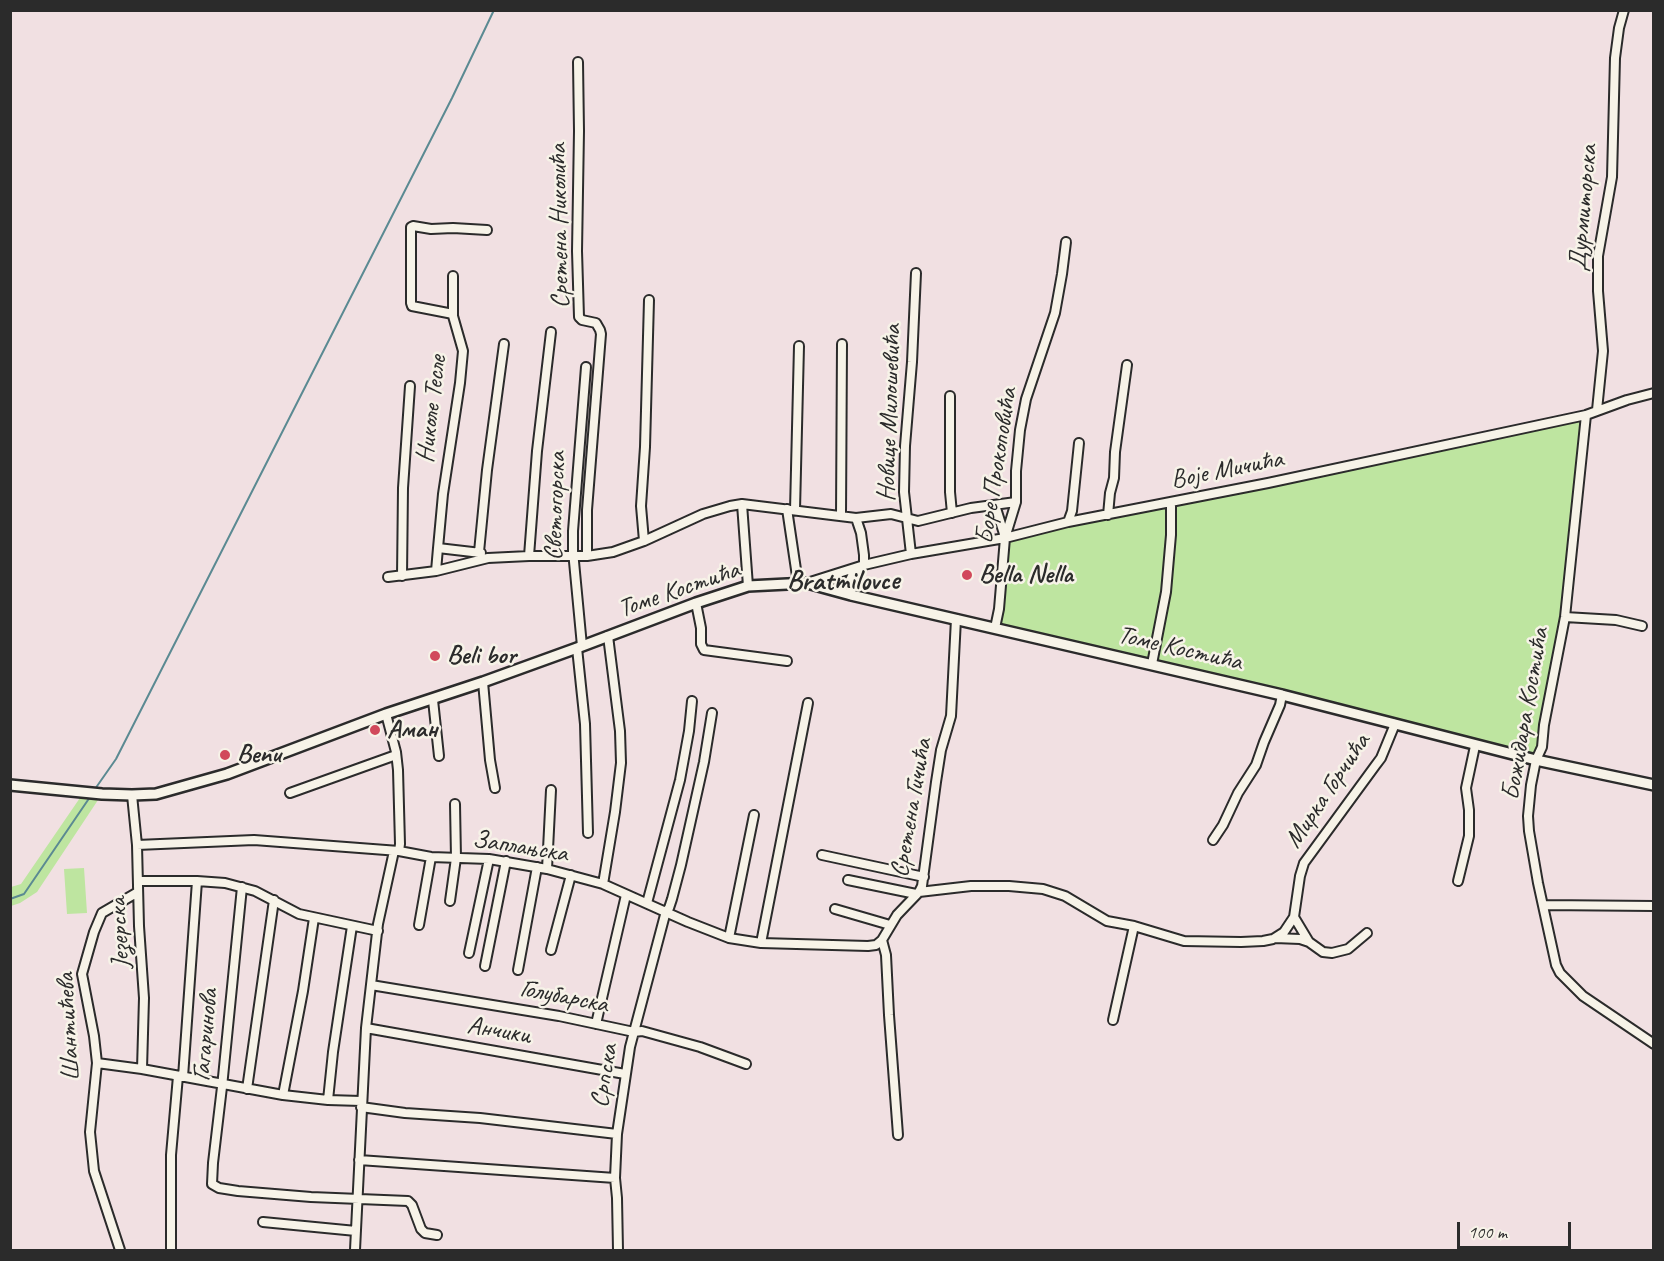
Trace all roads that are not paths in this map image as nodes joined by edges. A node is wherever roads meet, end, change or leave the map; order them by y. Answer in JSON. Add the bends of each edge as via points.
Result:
{"nodes":[{"id":1,"x":1624,"y":10,"type":"edge"},
{"id":2,"x":578,"y":62,"type":"dead end"},
{"id":3,"x":487,"y":230,"type":"dead end"},
{"id":4,"x":1066,"y":242,"type":"dead end"},
{"id":5,"x":916,"y":273,"type":"dead end"},
{"id":6,"x":453,"y":276,"type":"dead end"},
{"id":7,"x":649,"y":300,"type":"dead end"},
{"id":8,"x":453,"y":314,"type":"junction"},
{"id":9,"x":551,"y":332,"type":"dead end"},
{"id":10,"x":504,"y":344,"type":"dead end"},
{"id":11,"x":842,"y":344,"type":"dead end"},
{"id":12,"x":799,"y":346,"type":"dead end"},
{"id":13,"x":1127,"y":365,"type":"dead end"},
{"id":14,"x":586,"y":367,"type":"dead end"},
{"id":15,"x":410,"y":386,"type":"dead end"},
{"id":16,"x":1653,"y":393,"type":"edge"},
{"id":17,"x":950,"y":396,"type":"dead end"},
{"id":18,"x":1597,"y":410,"type":"junction"},
{"id":19,"x":1586,"y":415,"type":"junction"},
{"id":20,"x":1079,"y":443,"type":"dead end"},
{"id":21,"x":1016,"y":502,"type":"junction"},
{"id":22,"x":1171,"y":503,"type":"junction"},
{"id":23,"x":742,"y":504,"type":"junction"},
{"id":24,"x":995,"y":505,"type":"junction"},
{"id":25,"x":791,"y":509,"type":"junction"},
{"id":26,"x":952,"y":513,"type":"junction"},
{"id":27,"x":1108,"y":515,"type":"junction"},
{"id":28,"x":841,"y":516,"type":"junction"},
{"id":29,"x":856,"y":518,"type":"junction"},
{"id":30,"x":908,"y":519,"type":"junction"},
{"id":31,"x":1068,"y":522,"type":"junction"},
{"id":32,"x":1005,"y":538,"type":"junction"},
{"id":33,"x":644,"y":541,"type":"junction"},
{"id":34,"x":438,"y":548,"type":"junction"},
{"id":35,"x":478,"y":552,"type":"junction"},
{"id":36,"x":911,"y":554,"type":"junction"},
{"id":37,"x":529,"y":556,"type":"junction"},
{"id":38,"x":587,"y":556,"type":"junction"},
{"id":39,"x":573,"y":557,"type":"junction"},
{"id":40,"x":488,"y":558,"type":"junction"},
{"id":41,"x":864,"y":565,"type":"junction"},
{"id":42,"x":436,"y":571,"type":"junction"},
{"id":43,"x":402,"y":576,"type":"junction"},
{"id":44,"x":388,"y":577,"type":"dead end"},
{"id":45,"x":802,"y":583,"type":"junction"},
{"id":46,"x":748,"y":586,"type":"junction"},
{"id":47,"x":850,"y":595,"type":"junction"},
{"id":48,"x":696,"y":603,"type":"junction"},
{"id":49,"x":1565,"y":617,"type":"junction"},
{"id":50,"x":956,"y":619,"type":"junction"},
{"id":51,"x":1642,"y":626,"type":"dead end"},
{"id":52,"x":995,"y":628,"type":"junction"},
{"id":53,"x":608,"y":636,"type":"junction"},
{"id":54,"x":580,"y":647,"type":"junction"},
{"id":55,"x":787,"y":661,"type":"dead end"},
{"id":56,"x":1152,"y":664,"type":"junction"},
{"id":57,"x":483,"y":682,"type":"junction"},
{"id":58,"x":1282,"y":695,"type":"junction"},
{"id":59,"x":433,"y":700,"type":"junction"},
{"id":60,"x":692,"y":701,"type":"dead end"},
{"id":61,"x":808,"y":703,"type":"dead end"},
{"id":62,"x":712,"y":713,"type":"dead end"},
{"id":63,"x":386,"y":714,"type":"junction"},
{"id":64,"x":1395,"y":724,"type":"junction"},
{"id":65,"x":1475,"y":746,"type":"junction"},
{"id":66,"x":396,"y":755,"type":"junction"},
{"id":67,"x":439,"y":756,"type":"dead end"},
{"id":68,"x":1536,"y":760,"type":"junction"},
{"id":69,"x":10,"y":785,"type":"edge"},
{"id":70,"x":1653,"y":785,"type":"edge"},
{"id":71,"x":495,"y":788,"type":"dead end"},
{"id":72,"x":551,"y":790,"type":"dead end"},
{"id":73,"x":290,"y":794,"type":"dead end"},
{"id":74,"x":132,"y":795,"type":"junction"},
{"id":75,"x":456,"y":804,"type":"dead end"},
{"id":76,"x":754,"y":815,"type":"dead end"},
{"id":77,"x":588,"y":833,"type":"dead end"},
{"id":78,"x":1213,"y":840,"type":"dead end"},
{"id":79,"x":137,"y":845,"type":"junction"},
{"id":80,"x":397,"y":851,"type":"junction"},
{"id":81,"x":822,"y":855,"type":"dead end"},
{"id":82,"x":431,"y":857,"type":"junction"},
{"id":83,"x":456,"y":858,"type":"junction"},
{"id":84,"x":489,"y":858,"type":"junction"},
{"id":85,"x":506,"y":861,"type":"junction"},
{"id":86,"x":537,"y":867,"type":"junction"},
{"id":87,"x":548,"y":869,"type":"junction"},
{"id":88,"x":572,"y":875,"type":"junction"},
{"id":89,"x":924,"y":877,"type":"junction"},
{"id":90,"x":848,"y":880,"type":"dead end"},
{"id":91,"x":138,"y":881,"type":"junction"},
{"id":92,"x":197,"y":881,"type":"junction"},
{"id":93,"x":1458,"y":881,"type":"dead end"},
{"id":94,"x":603,"y":884,"type":"junction"},
{"id":95,"x":242,"y":887,"type":"junction"},
{"id":96,"x":138,"y":892,"type":"junction"},
{"id":97,"x":917,"y":893,"type":"junction"},
{"id":98,"x":626,"y":895,"type":"junction"},
{"id":99,"x":274,"y":900,"type":"junction"},
{"id":100,"x":450,"y":901,"type":"dead end"},
{"id":101,"x":648,"y":903,"type":"junction"},
{"id":102,"x":1543,"y":905,"type":"junction"},
{"id":103,"x":1653,"y":906,"type":"edge"},
{"id":104,"x":834,"y":909,"type":"dead end"},
{"id":105,"x":666,"y":911,"type":"junction"},
{"id":106,"x":1294,"y":917,"type":"junction"},
{"id":107,"x":314,"y":918,"type":"junction"},
{"id":108,"x":419,"y":925,"type":"dead end"},
{"id":109,"x":352,"y":926,"type":"junction"},
{"id":110,"x":890,"y":926,"type":"junction"},
{"id":111,"x":1134,"y":926,"type":"junction"},
{"id":112,"x":378,"y":931,"type":"junction"},
{"id":113,"x":1366,"y":933,"type":"dead end"},
{"id":114,"x":729,"y":938,"type":"junction"},
{"id":115,"x":1274,"y":938,"type":"junction"},
{"id":116,"x":882,"y":940,"type":"junction"},
{"id":117,"x":1309,"y":942,"type":"junction"},
{"id":118,"x":761,"y":943,"type":"junction"},
{"id":119,"x":551,"y":950,"type":"dead end"},
{"id":120,"x":469,"y":953,"type":"dead end"},
{"id":121,"x":485,"y":966,"type":"dead end"},
{"id":122,"x":518,"y":970,"type":"dead end"},
{"id":123,"x":371,"y":984,"type":"junction"},
{"id":124,"x":1113,"y":1020,"type":"dead end"},
{"id":125,"x":596,"y":1024,"type":"junction"},
{"id":126,"x":366,"y":1028,"type":"junction"},
{"id":127,"x":634,"y":1032,"type":"junction"},
{"id":128,"x":1653,"y":1044,"type":"edge"},
{"id":129,"x":97,"y":1063,"type":"junction"},
{"id":130,"x":746,"y":1064,"type":"dead end"},
{"id":131,"x":142,"y":1069,"type":"junction"},
{"id":132,"x":625,"y":1074,"type":"junction"},
{"id":133,"x":181,"y":1076,"type":"junction"},
{"id":134,"x":222,"y":1084,"type":"junction"},
{"id":135,"x":247,"y":1089,"type":"junction"},
{"id":136,"x":284,"y":1095,"type":"junction"},
{"id":137,"x":328,"y":1100,"type":"junction"},
{"id":138,"x":361,"y":1104,"type":"junction"},
{"id":139,"x":617,"y":1134,"type":"junction"},
{"id":140,"x":898,"y":1135,"type":"dead end"},
{"id":141,"x":359,"y":1160,"type":"junction"},
{"id":142,"x":615,"y":1178,"type":"junction"},
{"id":143,"x":358,"y":1199,"type":"junction"},
{"id":144,"x":263,"y":1222,"type":"dead end"},
{"id":145,"x":356,"y":1231,"type":"junction"},
{"id":146,"x":437,"y":1235,"type":"dead end"},
{"id":147,"x":120,"y":1251,"type":"edge"},
{"id":148,"x":171,"y":1251,"type":"edge"},
{"id":149,"x":355,"y":1251,"type":"edge"},
{"id":150,"x":618,"y":1251,"type":"edge"}],
"edges":[{"from":1,"to":18,"type":"street","name":"Дурмиторска","via":[[1615,58],[1612,177],[1598,256],[1603,351]]},
{"from":2,"to":38,"type":"street","name":"Сретена Николића","via":[[579,316],[596,323],[601,334]]},
{"from":3,"to":8,"type":"street","via":[[411,227],[412,306]]},
{"from":4,"to":21,"type":"street","name":"Боре Прокоповића","via":[[1054,313],[1020,430]]},
{"from":5,"to":30,"type":"street","name":"Новице Милошевића","via":[[905,446]]},
{"from":6,"to":8,"type":"street","name":"Николе Тесле"},
{"from":7,"to":33,"type":"street","via":[[641,506]]},
{"from":8,"to":34,"type":"street","name":"Николе Тесле","via":[[463,351]]},
{"from":9,"to":37,"type":"street"},
{"from":10,"to":35,"type":"street"},
{"from":11,"to":28,"type":"street"},
{"from":12,"to":25,"type":"street"},
{"from":13,"to":27,"type":"street"},
{"from":14,"to":39,"type":"street","name":"Светогорска"},
{"from":15,"to":43,"type":"street"},
{"from":16,"to":18,"type":"street","name":"Воје Мичића"},
{"from":17,"to":26,"type":"street"},
{"from":18,"to":19,"type":"street","name":"Воје Мичића"},
{"from":19,"to":22,"type":"street","name":"Воје Мичића"},
{"from":19,"to":49,"type":"street","name":"Божидара Костића"},
{"from":20,"to":31,"type":"street"},
{"from":21,"to":24,"type":"street"},
{"from":21,"to":32,"type":"street","name":"Боре Прокоповића"},
{"from":22,"to":27,"type":"street","name":"Воје Мичића"},
{"from":22,"to":56,"type":"street","via":[[1166,592]]},
{"from":23,"to":25,"type":"street"},
{"from":23,"to":33,"type":"street","via":[[703,514]]},
{"from":23,"to":46,"type":"street"},
{"from":24,"to":26,"type":"street"},
{"from":24,"to":32,"type":"street"},
{"from":25,"to":28,"type":"street"},
{"from":25,"to":45,"type":"street"},
{"from":26,"to":30,"type":"street","via":[[918,521]]},
{"from":27,"to":31,"type":"street","name":"Воје Мичића"},
{"from":28,"to":29,"type":"street"},
{"from":29,"to":30,"type":"street","via":[[891,514]]},
{"from":29,"to":41,"type":"street"},
{"from":30,"to":36,"type":"street","name":"Новице Милошевића"},
{"from":31,"to":32,"type":"street","name":"Воје Мичића"},
{"from":32,"to":36,"type":"street","name":"Воје Мичића"},
{"from":32,"to":52,"type":"street","name":"Боре Прокоповића"},
{"from":33,"to":38,"type":"street","via":[[614,552]]},
{"from":34,"to":35,"type":"street"},
{"from":34,"to":42,"type":"street","name":"Николе Тесле"},
{"from":35,"to":40,"type":"street"},
{"from":36,"to":41,"type":"street","name":"Воје Мичића"},
{"from":37,"to":39,"type":"street"},
{"from":37,"to":40,"type":"street"},
{"from":38,"to":39,"type":"street"},
{"from":39,"to":54,"type":"street","name":"Светогорска"},
{"from":40,"to":42,"type":"street"},
{"from":41,"to":45,"type":"street","name":"Воје Мичића"},
{"from":41,"to":47,"type":"street","via":[[850,580]]},
{"from":42,"to":43,"type":"street"},
{"from":43,"to":44,"type":"street"},
{"from":45,"to":46,"type":"street","name":"Томе Костића"},
{"from":45,"to":47,"type":"street","name":"Томе Костића"},
{"from":46,"to":48,"type":"street","name":"Томе Костића"},
{"from":47,"to":50,"type":"street","name":"Томе Костића"},
{"from":48,"to":53,"type":"street","name":"Томе Костића"},
{"from":48,"to":55,"type":"street","via":[[704,650]]},
{"from":49,"to":51,"type":"street"},
{"from":49,"to":68,"type":"street","name":"Божидара Костића","via":[[1542,747]]},
{"from":50,"to":52,"type":"street","name":"Томе Костића"},
{"from":50,"to":89,"type":"street","name":"Сретена Гичића","via":[[951,716],[941,750]]},
{"from":52,"to":56,"type":"street","name":"Томе Костића"},
{"from":53,"to":54,"type":"street","name":"Томе Костића"},
{"from":53,"to":94,"type":"street","via":[[621,763]]},
{"from":54,"to":57,"type":"street","name":"Томе Костића"},
{"from":54,"to":77,"type":"street","name":"Светогорска"},
{"from":56,"to":58,"type":"street","name":"Томе Костића"},
{"from":57,"to":59,"type":"street","name":"Томе Костића"},
{"from":57,"to":71,"type":"street"},
{"from":58,"to":64,"type":"street","name":"Томе Костића"},
{"from":58,"to":78,"type":"street","via":[[1256,765]]},
{"from":59,"to":63,"type":"street","name":"Томе Костића"},
{"from":59,"to":67,"type":"street"},
{"from":60,"to":101,"type":"street","via":[[680,780]]},
{"from":61,"to":118,"type":"street"},
{"from":62,"to":105,"type":"street","name":"Српска","via":[[684,855]]},
{"from":63,"to":66,"type":"street"},
{"from":63,"to":74,"type":"street","name":"Томе Костића","via":[[227,774],[156,794]]},
{"from":64,"to":65,"type":"street","name":"Томе Костића"},
{"from":64,"to":106,"type":"street","name":"Мирка Горчића","via":[[1381,758],[1305,863]]},
{"from":65,"to":68,"type":"street","name":"Томе Костића"},
{"from":65,"to":93,"type":"street","via":[[1466,788],[1469,836]]},
{"from":66,"to":73,"type":"street"},
{"from":66,"to":80,"type":"street","via":[[400,844]]},
{"from":68,"to":70,"type":"street","name":"Томе Костића"},
{"from":68,"to":102,"type":"street","name":"Божидара Костића","via":[[1529,824]]},
{"from":69,"to":74,"type":"street","name":"Томе Костића"},
{"from":72,"to":87,"type":"street"},
{"from":74,"to":79,"type":"street","name":"Језерска"},
{"from":75,"to":83,"type":"street"},
{"from":76,"to":114,"type":"street"},
{"from":79,"to":80,"type":"street","name":"Заплањска","via":[[254,840]]},
{"from":79,"to":91,"type":"street","name":"Језерска"},
{"from":80,"to":82,"type":"street","name":"Заплањска"},
{"from":80,"to":112,"type":"street"},
{"from":81,"to":89,"type":"street"},
{"from":82,"to":83,"type":"street","name":"Заплањска"},
{"from":82,"to":108,"type":"street"},
{"from":83,"to":84,"type":"street","name":"Заплањска"},
{"from":83,"to":100,"type":"street"},
{"from":84,"to":85,"type":"street","name":"Заплањска"},
{"from":84,"to":120,"type":"street"},
{"from":85,"to":86,"type":"street","name":"Заплањска"},
{"from":85,"to":121,"type":"street"},
{"from":86,"to":87,"type":"street","name":"Заплањска"},
{"from":86,"to":122,"type":"street"},
{"from":87,"to":88,"type":"street","name":"Заплањска"},
{"from":88,"to":94,"type":"street","name":"Заплањска"},
{"from":88,"to":119,"type":"street"},
{"from":89,"to":97,"type":"street","name":"Сретена Гичића"},
{"from":90,"to":97,"type":"street"},
{"from":91,"to":92,"type":"street"},
{"from":91,"to":96,"type":"street","name":"Језерска"},
{"from":92,"to":95,"type":"street"},
{"from":92,"to":133,"type":"street"},
{"from":94,"to":98,"type":"street","name":"Заплањска"},
{"from":95,"to":99,"type":"street"},
{"from":95,"to":134,"type":"street","name":"Гагаринова"},
{"from":96,"to":129,"type":"street","name":"Шантићева","via":[[102,913],[82,974]]},
{"from":96,"to":131,"type":"street","name":"Језерска","via":[[144,998]]},
{"from":97,"to":110,"type":"street","name":"Сретена Гичића"},
{"from":97,"to":111,"type":"street","via":[[971,886],[1043,889],[1065,896],[1107,921]]},
{"from":98,"to":101,"type":"street","name":"Заплањска"},
{"from":98,"to":125,"type":"street"},
{"from":99,"to":107,"type":"street"},
{"from":99,"to":135,"type":"street"},
{"from":101,"to":105,"type":"street","name":"Заплањска"},
{"from":102,"to":103,"type":"street"},
{"from":102,"to":128,"type":"street","name":"Божидара Костића","via":[[1556,965],[1565,980]]},
{"from":104,"to":110,"type":"street"},
{"from":105,"to":114,"type":"street","name":"Заплањска"},
{"from":105,"to":127,"type":"street","name":"Српска"},
{"from":106,"to":115,"type":"street","via":[[1284,932]]},
{"from":106,"to":117,"type":"street"},
{"from":107,"to":109,"type":"street"},
{"from":107,"to":136,"type":"street"},
{"from":109,"to":112,"type":"street"},
{"from":109,"to":137,"type":"street"},
{"from":110,"to":116,"type":"street","name":"Сретена Гичића"},
{"from":111,"to":115,"type":"street","via":[[1184,942]]},
{"from":111,"to":124,"type":"street"},
{"from":112,"to":123,"type":"street"},
{"from":113,"to":117,"type":"street","via":[[1348,949],[1332,953]]},
{"from":114,"to":118,"type":"street","name":"Заплањска"},
{"from":115,"to":117,"type":"street"},
{"from":116,"to":118,"type":"street","name":"Заплањска","via":[[868,946]]},
{"from":116,"to":140,"type":"street"},
{"from":123,"to":125,"type":"street","name":"Голубарска"},
{"from":123,"to":126,"type":"street"},
{"from":125,"to":127,"type":"street","name":"Голубарска"},
{"from":126,"to":132,"type":"street","name":"Анчики"},
{"from":126,"to":138,"type":"street"},
{"from":127,"to":130,"type":"street","name":"Голубарска","via":[[700,1047]]},
{"from":127,"to":132,"type":"street","name":"Српска"},
{"from":129,"to":131,"type":"street"},
{"from":129,"to":147,"type":"street","name":"Шантићева","via":[[91,1147],[94,1171]]},
{"from":131,"to":133,"type":"street"},
{"from":132,"to":139,"type":"street","name":"Српска"},
{"from":133,"to":134,"type":"street"},
{"from":133,"to":148,"type":"street","via":[[171,1155]]},
{"from":134,"to":135,"type":"street"},
{"from":134,"to":143,"type":"street","name":"Гагаринова","via":[[213,1186]]},
{"from":135,"to":136,"type":"street"},
{"from":136,"to":137,"type":"street"},
{"from":137,"to":138,"type":"street"},
{"from":138,"to":139,"type":"street"},
{"from":138,"to":141,"type":"street"},
{"from":139,"to":142,"type":"street","name":"Српска"},
{"from":141,"to":142,"type":"street"},
{"from":141,"to":143,"type":"street"},
{"from":142,"to":150,"type":"street","name":"Српска"},
{"from":143,"to":145,"type":"street"},
{"from":143,"to":146,"type":"street","via":[[408,1201],[421,1229]]},
{"from":144,"to":145,"type":"street"},
{"from":145,"to":149,"type":"street"}]}
